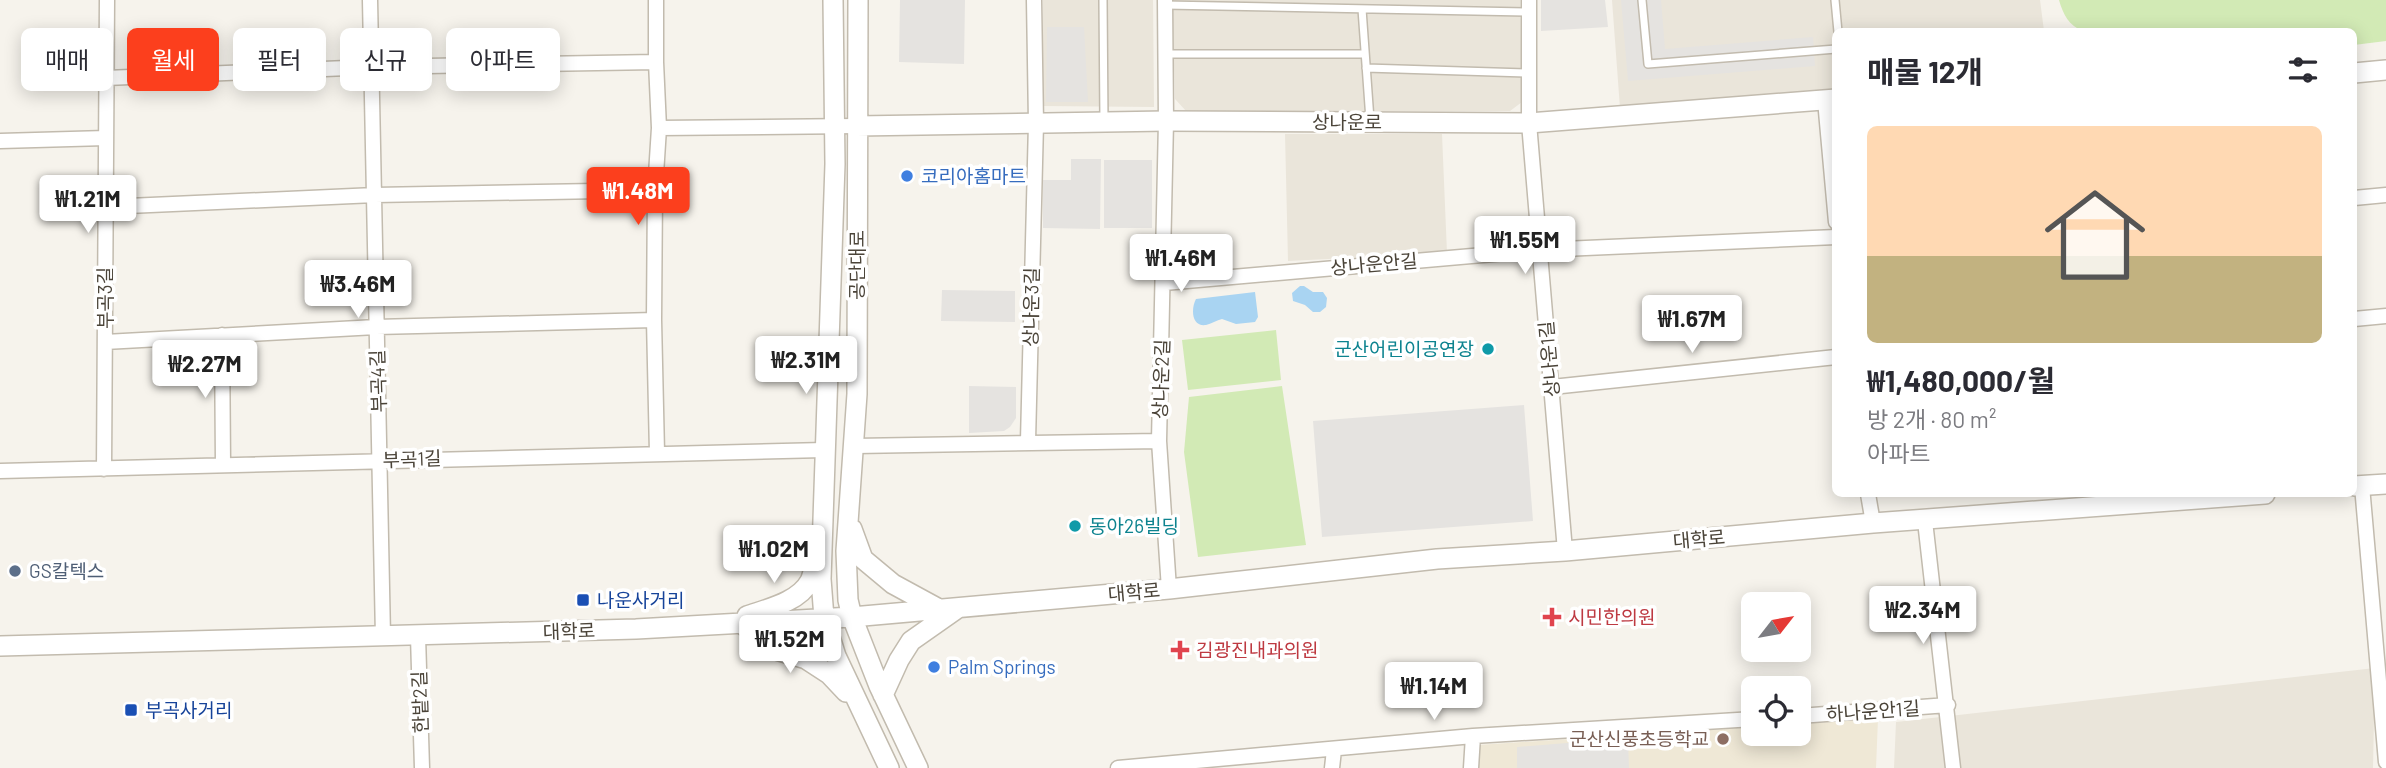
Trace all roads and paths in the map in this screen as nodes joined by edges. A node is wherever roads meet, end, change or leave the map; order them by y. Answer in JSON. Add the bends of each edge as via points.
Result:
{"nodes":[{"id":1,"x":107,"y":0,"type":"edge"},
{"id":2,"x":370,"y":0,"type":"edge"},
{"id":3,"x":656,"y":0,"type":"edge"},
{"id":4,"x":833,"y":0,"type":"edge"},
{"id":5,"x":858,"y":0,"type":"edge"},
{"id":6,"x":1034,"y":0,"type":"edge"},
{"id":7,"x":1103,"y":0,"type":"edge"},
{"id":8,"x":1642,"y":0,"type":"edge"},
{"id":9,"x":1835,"y":0,"type":"edge"},
{"id":10,"x":1165,"y":3,"type":"edge"},
{"id":11,"x":1529,"y":6,"type":"edge"},
{"id":12,"x":1362,"y":9,"type":"junction"},
{"id":13,"x":107,"y":28,"type":"edge"},
{"id":14,"x":371,"y":28,"type":"edge"},
{"id":15,"x":1838,"y":28,"type":"edge"},
{"id":16,"x":1832,"y":49,"type":"edge"},
{"id":17,"x":1166,"y":54,"type":"junction"},
{"id":18,"x":1366,"y":54,"type":"junction"},
{"id":19,"x":656,"y":62,"type":"junction"},
{"id":20,"x":432,"y":66,"type":"edge"},
{"id":21,"x":340,"y":68,"type":"edge"},
{"id":22,"x":1366,"y":68,"type":"junction"},
{"id":23,"x":2386,"y":70,"type":"edge"},
{"id":24,"x":1529,"y":73,"type":"junction"},
{"id":25,"x":2357,"y":73,"type":"edge"},
{"id":26,"x":113,"y":78,"type":"edge"},
{"id":27,"x":106,"y":91,"type":"edge"},
{"id":28,"x":373,"y":91,"type":"edge"},
{"id":29,"x":1830,"y":100,"type":"edge"},
{"id":30,"x":1166,"y":121,"type":"junction"},
{"id":31,"x":1104,"y":122,"type":"junction"},
{"id":32,"x":1370,"y":122,"type":"junction"},
{"id":33,"x":1036,"y":123,"type":"junction"},
{"id":34,"x":1529,"y":123,"type":"junction"},
{"id":35,"x":858,"y":126,"type":"junction"},
{"id":36,"x":659,"y":128,"type":"junction"},
{"id":37,"x":834,"y":128,"type":"junction"},
{"id":38,"x":106,"y":138,"type":"junction"},
{"id":39,"x":0,"y":141,"type":"edge"},
{"id":40,"x":1832,"y":141,"type":"edge"},
{"id":41,"x":655,"y":190,"type":"junction"},
{"id":42,"x":375,"y":195,"type":"junction"},
{"id":43,"x":2386,"y":195,"type":"edge"},
{"id":44,"x":2357,"y":198,"type":"edge"},
{"id":45,"x":106,"y":207,"type":"junction"},
{"id":46,"x":1832,"y":237,"type":"edge"},
{"id":47,"x":1540,"y":250,"type":"junction"},
{"id":48,"x":1164,"y":283,"type":"junction"},
{"id":49,"x":2386,"y":316,"type":"edge"},
{"id":50,"x":2357,"y":319,"type":"edge"},
{"id":51,"x":654,"y":320,"type":"junction"},
{"id":52,"x":376,"y":327,"type":"junction"},
{"id":53,"x":222,"y":335,"type":"junction"},
{"id":54,"x":105,"y":342,"type":"junction"},
{"id":55,"x":1832,"y":357,"type":"edge"},
{"id":56,"x":1552,"y":387,"type":"junction"},
{"id":57,"x":1159,"y":440,"type":"junction"},
{"id":58,"x":1028,"y":441,"type":"junction"},
{"id":59,"x":855,"y":446,"type":"junction"},
{"id":60,"x":824,"y":450,"type":"junction"},
{"id":61,"x":657,"y":453,"type":"junction"},
{"id":62,"x":380,"y":460,"type":"junction"},
{"id":63,"x":223,"y":465,"type":"junction"},
{"id":64,"x":104,"y":470,"type":"junction"},
{"id":65,"x":0,"y":471,"type":"edge"},
{"id":66,"x":2386,"y":484,"type":"edge"},
{"id":67,"x":2358,"y":486,"type":"edge"},
{"id":68,"x":1869,"y":497,"type":"edge"},
{"id":69,"x":2197,"y":497,"type":"edge"},
{"id":70,"x":849,"y":520,"type":"junction"},
{"id":71,"x":1925,"y":521,"type":"junction"},
{"id":72,"x":1873,"y":523,"type":"junction"},
{"id":73,"x":822,"y":541,"type":"junction"},
{"id":74,"x":1565,"y":551,"type":"junction"},
{"id":75,"x":1170,"y":589,"type":"junction"},
{"id":76,"x":949,"y":609,"type":"junction"},
{"id":77,"x":852,"y":617,"type":"junction"},
{"id":78,"x":824,"y":618,"type":"junction"},
{"id":79,"x":733,"y":624,"type":"junction"},
{"id":80,"x":418,"y":636,"type":"junction"},
{"id":81,"x":383,"y":637,"type":"junction"},
{"id":82,"x":0,"y":646,"type":"edge"},
{"id":83,"x":883,"y":695,"type":"junction"},
{"id":84,"x":1948,"y":705,"type":"junction"},
{"id":85,"x":860,"y":707,"type":"junction"},
{"id":86,"x":1811,"y":715,"type":"edge"},
{"id":87,"x":1741,"y":720,"type":"edge"},
{"id":88,"x":1474,"y":736,"type":"junction"},
{"id":89,"x":1334,"y":750,"type":"junction"},
{"id":90,"x":2386,"y":762,"type":"edge"},
{"id":91,"x":422,"y":768,"type":"edge"},
{"id":92,"x":889,"y":768,"type":"edge"},
{"id":93,"x":918,"y":768,"type":"edge"},
{"id":94,"x":1118,"y":768,"type":"edge"},
{"id":95,"x":1332,"y":768,"type":"edge"},
{"id":96,"x":1471,"y":768,"type":"edge"},
{"id":97,"x":1953,"y":768,"type":"edge"}],
"edges":[{"from":1,"to":13,"type":"street","name":"부곡3길"},
{"from":2,"to":14,"type":"street","name":"부곡4길"},
{"from":3,"to":19,"type":"street"},
{"from":4,"to":37,"type":"street","name":"공단대로"},
{"from":5,"to":35,"type":"street","name":"공단대로"},
{"from":6,"to":33,"type":"street","name":"상나운3길"},
{"from":7,"to":31,"type":"lane"},
{"from":8,"to":16,"type":"lane","via":[[1648,64]]},
{"from":9,"to":15,"type":"lane"},
{"from":10,"to":12,"type":"lane"},
{"from":10,"to":17,"type":"street","name":"상나운2길"},
{"from":11,"to":12,"type":"lane"},
{"from":11,"to":24,"type":"street","name":"상나운1길"},
{"from":12,"to":18,"type":"lane"},
{"from":17,"to":18,"type":"lane"},
{"from":17,"to":30,"type":"street","name":"상나운2길"},
{"from":18,"to":22,"type":"lane"},
{"from":19,"to":20,"type":"street"},
{"from":19,"to":36,"type":"street"},
{"from":21,"to":26,"type":"street"},
{"from":22,"to":24,"type":"lane"},
{"from":22,"to":32,"type":"lane"},
{"from":23,"to":25,"type":"street"},
{"from":24,"to":34,"type":"street","name":"상나운1길"},
{"from":27,"to":38,"type":"street","name":"부곡3길"},
{"from":28,"to":42,"type":"street","name":"부곡4길"},
{"from":29,"to":34,"type":"street","name":"상나운로"},
{"from":29,"to":40,"type":"street"},
{"from":30,"to":31,"type":"street","name":"상나운로"},
{"from":30,"to":32,"type":"street","name":"상나운로"},
{"from":30,"to":48,"type":"street","name":"상나운2길"},
{"from":31,"to":33,"type":"street","name":"상나운로"},
{"from":32,"to":34,"type":"street","name":"상나운로"},
{"from":33,"to":35,"type":"street","name":"상나운로"},
{"from":33,"to":58,"type":"street","name":"상나운3길"},
{"from":34,"to":47,"type":"street","name":"상나운1길"},
{"from":35,"to":37,"type":"street"},
{"from":35,"to":59,"type":"street","name":"공단대로"},
{"from":36,"to":37,"type":"street"},
{"from":36,"to":41,"type":"street"},
{"from":37,"to":60,"type":"street","name":"공단대로"},
{"from":38,"to":39,"type":"street"},
{"from":38,"to":45,"type":"street","name":"부곡3길"},
{"from":41,"to":42,"type":"street"},
{"from":41,"to":51,"type":"street"},
{"from":42,"to":45,"type":"street"},
{"from":42,"to":52,"type":"street","name":"부곡4길"},
{"from":43,"to":44,"type":"street"},
{"from":45,"to":54,"type":"street","name":"부곡3길"},
{"from":46,"to":47,"type":"street","name":"상나운안길"},
{"from":47,"to":48,"type":"street","name":"상나운안길"},
{"from":47,"to":56,"type":"street","name":"상나운1길"},
{"from":48,"to":57,"type":"street","name":"상나운2길"},
{"from":49,"to":50,"type":"street"},
{"from":51,"to":52,"type":"street"},
{"from":51,"to":61,"type":"street"},
{"from":52,"to":53,"type":"street"},
{"from":52,"to":62,"type":"street","name":"부곡4길"},
{"from":53,"to":54,"type":"street"},
{"from":53,"to":63,"type":"street"},
{"from":54,"to":64,"type":"street","name":"부곡3길"},
{"from":55,"to":56,"type":"street"},
{"from":56,"to":74,"type":"street","name":"상나운1길"},
{"from":57,"to":58,"type":"street"},
{"from":57,"to":75,"type":"street","name":"상나운2길"},
{"from":58,"to":59,"type":"street"},
{"from":59,"to":70,"type":"street","name":"공단대로"},
{"from":60,"to":61,"type":"street","name":"부곡1길"},
{"from":60,"to":73,"type":"street","name":"공단대로"},
{"from":61,"to":62,"type":"street","name":"부곡1길"},
{"from":62,"to":63,"type":"street","name":"부곡1길"},
{"from":62,"to":81,"type":"street","name":"부곡4길"},
{"from":63,"to":64,"type":"street","name":"부곡1길"},
{"from":64,"to":65,"type":"street","name":"부곡1길"},
{"from":66,"to":67,"type":"street"},
{"from":67,"to":90,"type":"street"},
{"from":68,"to":72,"type":"street"},
{"from":69,"to":71,"type":"street","name":"대학로"},
{"from":70,"to":76,"type":"street","via":[[863,559],[893,584]]},
{"from":70,"to":77,"type":"street","name":"공단대로","via":[[846,551]]},
{"from":71,"to":72,"type":"street","name":"대학로"},
{"from":71,"to":84,"type":"street"},
{"from":72,"to":74,"type":"street","name":"대학로"},
{"from":73,"to":78,"type":"street","name":"공단대로"},
{"from":73,"to":79,"type":"street","via":[[809,582],[784,603]]},
{"from":74,"to":75,"type":"street","name":"대학로","via":[[1437,559]]},
{"from":75,"to":76,"type":"street","name":"대학로"},
{"from":76,"to":77,"type":"street","name":"대학로"},
{"from":76,"to":83,"type":"street","via":[[911,641]]},
{"from":77,"to":78,"type":"street","name":"대학로"},
{"from":77,"to":83,"type":"street","name":"공단대로"},
{"from":78,"to":79,"type":"street","name":"대학로"},
{"from":78,"to":85,"type":"street","name":"공단대로"},
{"from":79,"to":80,"type":"street","name":"대학로"},
{"from":79,"to":85,"type":"street","via":[[776,650],[806,659]]},
{"from":80,"to":81,"type":"street","name":"대학로"},
{"from":80,"to":91,"type":"street","name":"한밭2길"},
{"from":81,"to":82,"type":"street","name":"대학로"},
{"from":83,"to":93,"type":"street","name":"공단대로"},
{"from":84,"to":86,"type":"street","name":"하나운안1길"},
{"from":84,"to":97,"type":"street"},
{"from":85,"to":92,"type":"street","name":"공단대로"},
{"from":87,"to":88,"type":"street"},
{"from":88,"to":89,"type":"street"},
{"from":88,"to":96,"type":"street"},
{"from":89,"to":94,"type":"street"},
{"from":89,"to":95,"type":"street"}]}
